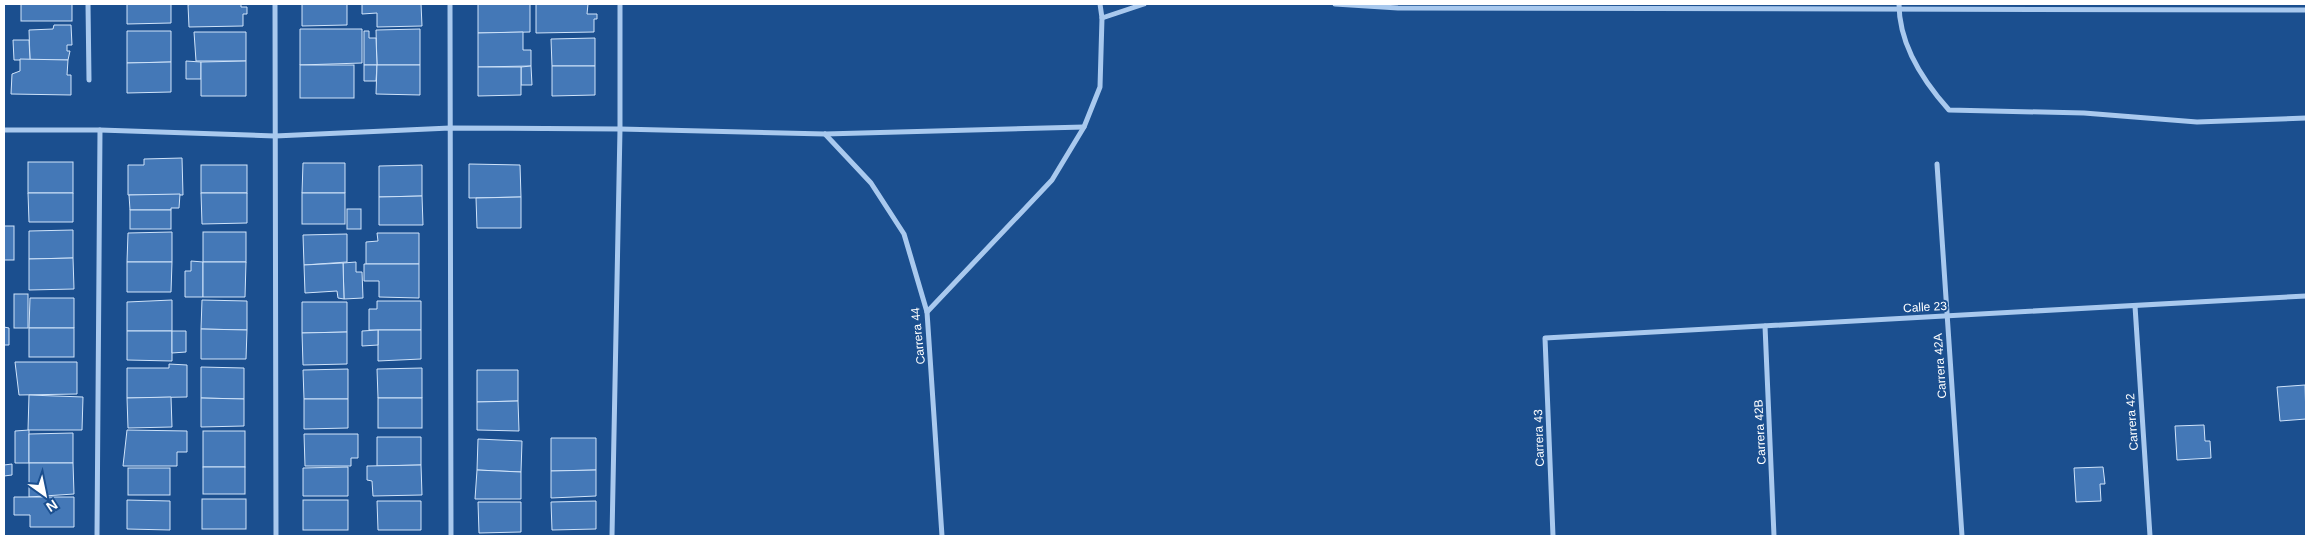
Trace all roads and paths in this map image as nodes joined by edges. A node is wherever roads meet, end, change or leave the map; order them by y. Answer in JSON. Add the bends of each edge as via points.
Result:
{"nodes":[{"id":1,"x":88,"y":4,"type":"edge"},
{"id":2,"x":275,"y":4,"type":"edge"},
{"id":3,"x":450,"y":4,"type":"edge"},
{"id":4,"x":620,"y":4,"type":"edge"},
{"id":5,"x":1100,"y":4,"type":"edge"},
{"id":6,"x":1144,"y":4,"type":"edge"},
{"id":7,"x":1335,"y":4,"type":"edge"},
{"id":8,"x":1398,"y":6,"type":"edge"},
{"id":9,"x":1899,"y":6,"type":"edge"},
{"id":10,"x":2306,"y":10,"type":"edge"},
{"id":11,"x":1102,"y":18,"type":"junction"},
{"id":12,"x":88,"y":80,"type":"dead end"},
{"id":13,"x":2306,"y":118,"type":"edge"},
{"id":14,"x":1084,"y":127,"type":"junction"},
{"id":15,"x":450,"y":128,"type":"junction"},
{"id":16,"x":620,"y":129,"type":"junction"},
{"id":17,"x":4,"y":130,"type":"edge"},
{"id":18,"x":100,"y":130,"type":"junction"},
{"id":19,"x":825,"y":134,"type":"junction"},
{"id":20,"x":275,"y":136,"type":"junction"},
{"id":21,"x":1937,"y":164,"type":"dead end"},
{"id":22,"x":2306,"y":296,"type":"edge"},
{"id":23,"x":2134,"y":306,"type":"junction"},
{"id":24,"x":928,"y":312,"type":"junction"},
{"id":25,"x":1947,"y":316,"type":"junction"},
{"id":26,"x":1765,"y":326,"type":"junction"},
{"id":27,"x":1545,"y":338,"type":"joint"},
{"id":28,"x":96,"y":536,"type":"edge"},
{"id":29,"x":276,"y":536,"type":"edge"},
{"id":30,"x":451,"y":536,"type":"edge"},
{"id":31,"x":612,"y":536,"type":"edge"},
{"id":32,"x":942,"y":536,"type":"edge"},
{"id":33,"x":1554,"y":536,"type":"edge"},
{"id":34,"x":1774,"y":536,"type":"edge"},
{"id":35,"x":1962,"y":536,"type":"edge"},
{"id":36,"x":2150,"y":536,"type":"edge"}],
"edges":[{"from":1,"to":12,"type":"street"},
{"from":2,"to":20,"type":"street"},
{"from":3,"to":15,"type":"street"},
{"from":4,"to":16,"type":"street"},
{"from":5,"to":11,"type":"street"},
{"from":6,"to":11,"type":"street"},
{"from":7,"to":8,"type":"street"},
{"from":8,"to":9,"type":"street"},
{"from":9,"to":10,"type":"street"},
{"from":9,"to":13,"type":"street","via":[[1907,49],[1933,93],[1949,110],[2084,113],[2197,122]]},
{"from":11,"to":14,"type":"street","via":[[1100,87]]},
{"from":14,"to":19,"type":"street"},
{"from":14,"to":24,"type":"street","via":[[1052,180]]},
{"from":15,"to":16,"type":"street"},
{"from":15,"to":20,"type":"street"},
{"from":15,"to":30,"type":"street"},
{"from":16,"to":19,"type":"street"},
{"from":16,"to":31,"type":"street"},
{"from":17,"to":18,"type":"street"},
{"from":18,"to":20,"type":"street"},
{"from":18,"to":28,"type":"street"},
{"from":19,"to":24,"type":"street","name":"Carrera 44","via":[[871,184],[904,234]]},
{"from":20,"to":29,"type":"street"},
{"from":21,"to":25,"type":"street","name":"Carrera 42A"},
{"from":22,"to":23,"type":"street","name":"Calle 23"},
{"from":23,"to":25,"type":"street","name":"Calle 23"},
{"from":23,"to":36,"type":"street","name":"Carrera 42"},
{"from":24,"to":32,"type":"street","name":"Carrera 44"},
{"from":25,"to":26,"type":"street","name":"Calle 23"},
{"from":25,"to":35,"type":"street","name":"Carrera 42A"},
{"from":26,"to":27,"type":"street","name":"Calle 23"},
{"from":26,"to":34,"type":"street","name":"Carrera 42B"},
{"from":27,"to":33,"type":"street","name":"Carrera 43"}]}
